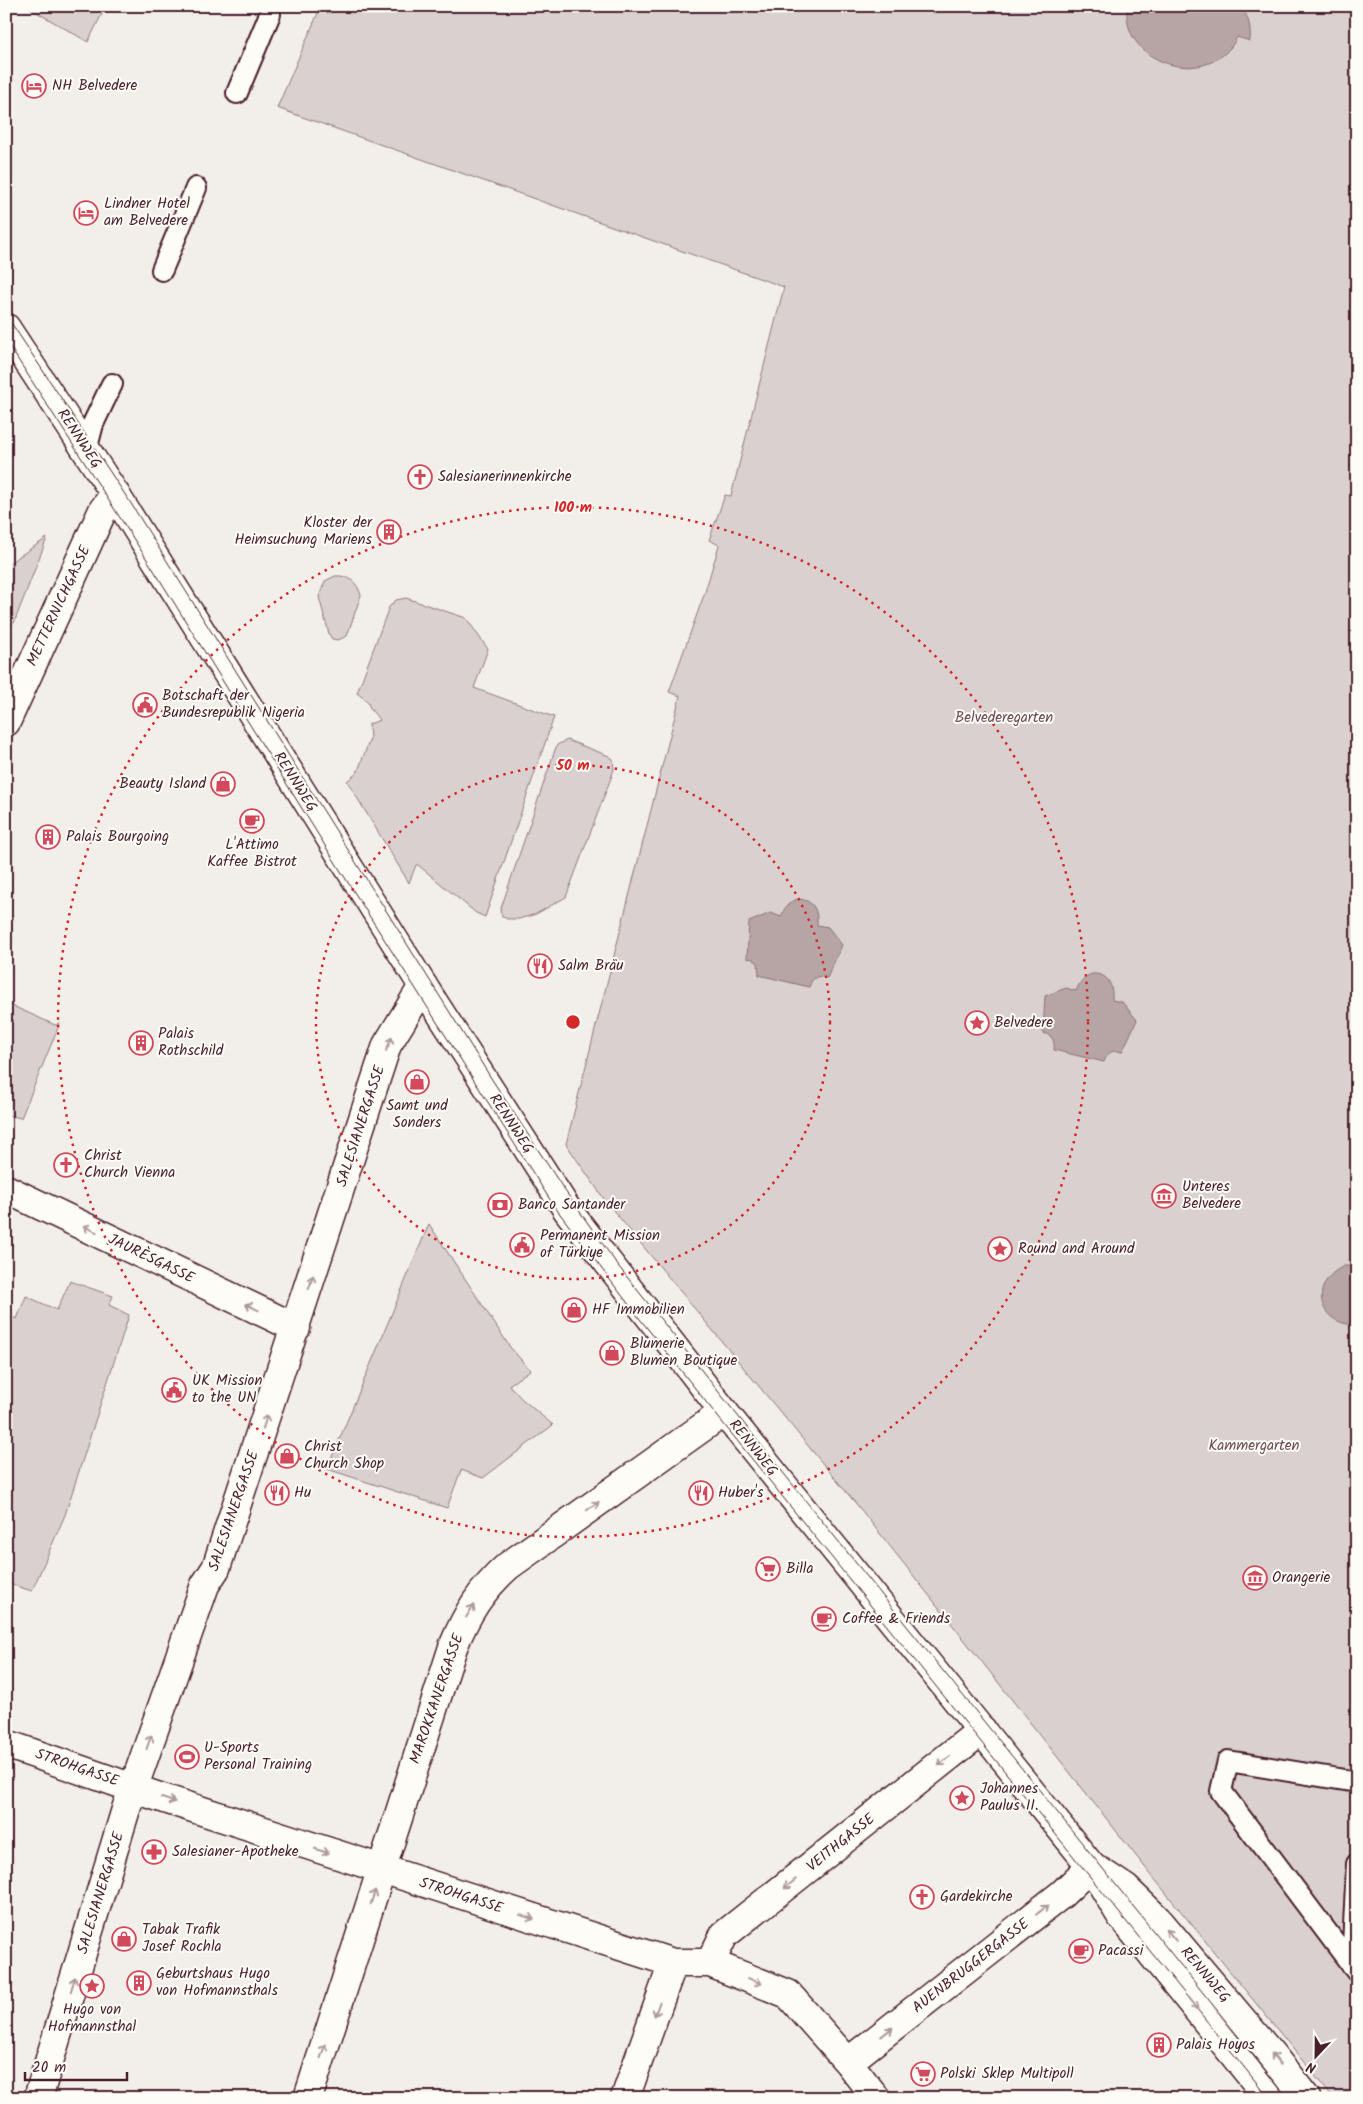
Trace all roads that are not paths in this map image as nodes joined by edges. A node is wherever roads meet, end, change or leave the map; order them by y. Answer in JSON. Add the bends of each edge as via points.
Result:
{"nodes":[{"id":1,"x":270,"y":14,"type":"dead end"},
{"id":2,"x":237,"y":93,"type":"dead end"},
{"id":3,"x":196,"y":188,"type":"dead end"},
{"id":4,"x":162,"y":270,"type":"dead end"},
{"id":5,"x":6,"y":328,"type":"edge"},
{"id":6,"x":112,"y":384,"type":"dead end"},
{"id":7,"x":86,"y":451,"type":"junction"},
{"id":8,"x":115,"y":494,"type":"junction"},
{"id":9,"x":6,"y":722,"type":"edge"},
{"id":10,"x":423,"y":986,"type":"junction"},
{"id":11,"x":6,"y":1189,"type":"edge"},
{"id":12,"x":296,"y":1328,"type":"junction"},
{"id":13,"x":724,"y":1412,"type":"junction"},
{"id":14,"x":982,"y":1730,"type":"junction"},
{"id":15,"x":6,"y":1744,"type":"edge"},
{"id":16,"x":1357,"y":1782,"type":"edge"},
{"id":17,"x":133,"y":1788,"type":"junction"},
{"id":18,"x":1357,"y":1864,"type":"edge"},
{"id":19,"x":1091,"y":1866,"type":"junction"},
{"id":20,"x":381,"y":1870,"type":"junction"},
{"id":21,"x":673,"y":1963,"type":"junction"},
{"id":22,"x":710,"y":1963,"type":"junction"},
{"id":23,"x":1354,"y":1969,"type":"edge"},
{"id":24,"x":848,"y":2062,"type":"junction"},
{"id":25,"x":38,"y":2098,"type":"edge"},
{"id":26,"x":308,"y":2098,"type":"edge"},
{"id":27,"x":625,"y":2098,"type":"edge"},
{"id":28,"x":876,"y":2098,"type":"edge"},
{"id":29,"x":1269,"y":2098,"type":"edge"},
{"id":30,"x":1306,"y":2098,"type":"edge"}],
"edges":[{"from":1,"to":2,"type":"lane"},
{"from":3,"to":4,"type":"lane"},
{"from":5,"to":7,"type":"street","name":"RENNWEG"},
{"from":6,"to":7,"type":"lane","via":[[93,424]]},
{"from":7,"to":8,"type":"street","name":"RENNWEG"},
{"from":8,"to":9,"type":"street","name":"METTERNICHGASSE","via":[[103,510]]},
{"from":8,"to":10,"type":"street","name":"RENNWEG"},
{"from":12,"to":10,"type":"street","name":"SALESIANERGASSE","one_way":true,"via":[[387,1045]]},
{"from":10,"to":13,"type":"street","name":"RENNWEG","via":[[568,1211]]},
{"from":12,"to":11,"type":"street","name":"JAURÈSGASSE","one_way":true},
{"from":17,"to":12,"type":"street","name":"SALESIANERGASSE","one_way":true,"via":[[205,1585],[216,1568]]},
{"from":13,"to":14,"type":"street","name":"RENNWEG"},
{"from":20,"to":13,"type":"street","name":"MAROKKANERGASSE","one_way":true,"via":[[453,1647],[478,1598],[508,1566]]},
{"from":14,"to":19,"type":"street","name":"RENNWEG"},
{"from":14,"to":22,"type":"street","name":"VEITHGASSE","one_way":true,"via":[[724,1935]]},
{"from":15,"to":17,"type":"street","name":"STROHGASSE"},
{"from":16,"to":23,"type":"lane","via":[[1228,1761],[1221,1792]]},
{"from":17,"to":20,"type":"street","name":"STROHGASSE","one_way":true},
{"from":25,"to":17,"type":"street","name":"SALESIANERGASSE","one_way":true},
{"from":18,"to":23,"type":"lane"},
{"from":24,"to":19,"type":"street","name":"AUENBRUGGERGASSE","one_way":true,"via":[[1062,1894]]},
{"from":19,"to":29,"type":"street","name":"RENNWEG","one_way":true,"via":[[1121,1916]]},
{"from":30,"to":19,"type":"street","name":"RENNWEG","one_way":true,"via":[[1159,1921],[1126,1890]]},
{"from":20,"to":21,"type":"street","name":"STROHGASSE","one_way":true},
{"from":26,"to":20,"type":"street","name":"MAROKKANERGASSE","one_way":true},
{"from":21,"to":22,"type":"street","name":"STROHGASSE"},
{"from":21,"to":27,"type":"street","one_way":true},
{"from":22,"to":24,"type":"street","name":"STROHGASSE","one_way":true,"via":[[788,1994]]},
{"from":24,"to":28,"type":"street","name":"STROHGASSE"}]}
